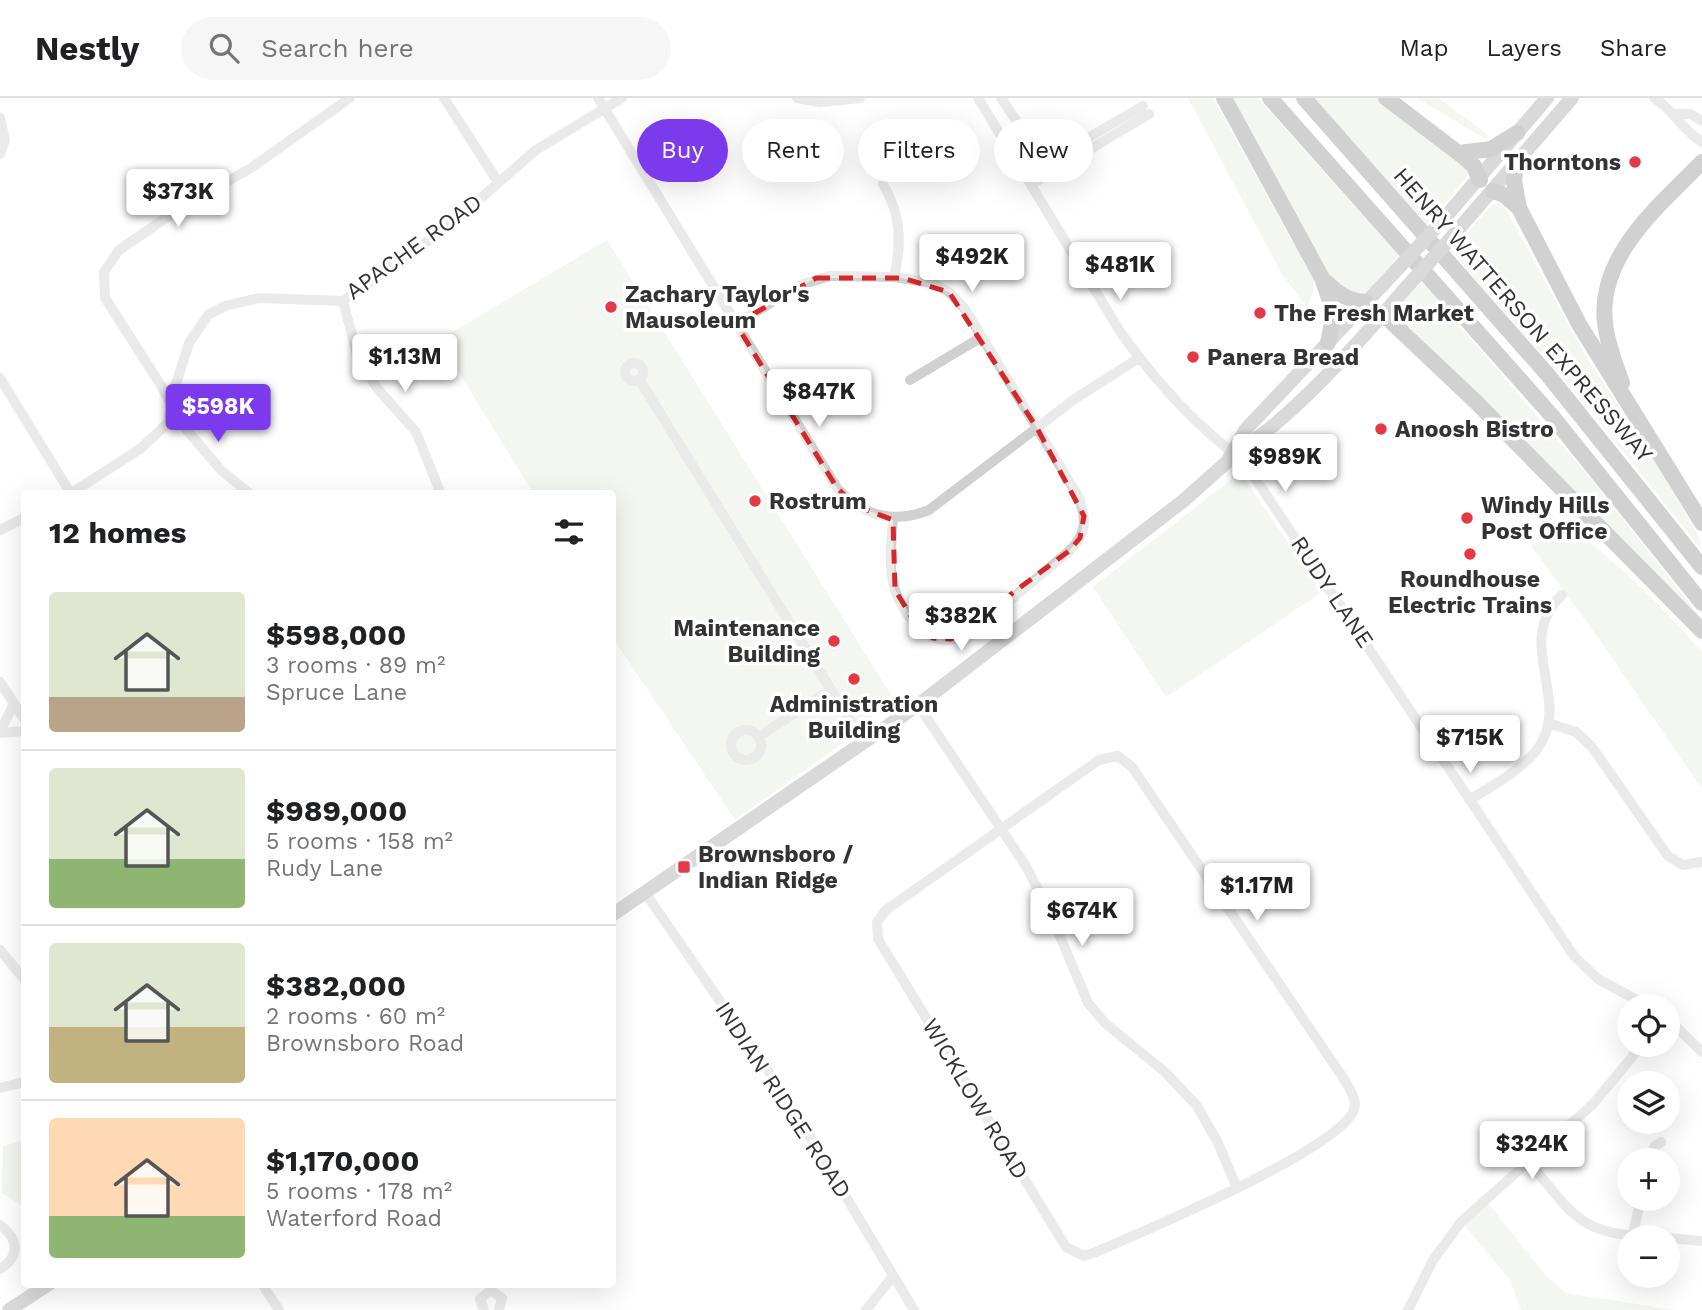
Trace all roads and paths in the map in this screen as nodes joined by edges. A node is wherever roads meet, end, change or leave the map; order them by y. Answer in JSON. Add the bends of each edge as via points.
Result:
{"nodes":[{"id":1,"x":350,"y":98,"type":"edge"},
{"id":2,"x":444,"y":98,"type":"edge"},
{"id":3,"x":622,"y":98,"type":"edge"},
{"id":4,"x":797,"y":98,"type":"edge"},
{"id":5,"x":860,"y":98,"type":"edge"},
{"id":6,"x":978,"y":98,"type":"edge"},
{"id":7,"x":1000,"y":98,"type":"edge"},
{"id":8,"x":1224,"y":98,"type":"edge"},
{"id":9,"x":1270,"y":98,"type":"edge"},
{"id":10,"x":1304,"y":98,"type":"edge"},
{"id":11,"x":1386,"y":98,"type":"edge"},
{"id":12,"x":1547,"y":98,"type":"edge"},
{"id":13,"x":1572,"y":98,"type":"edge"},
{"id":14,"x":1654,"y":98,"type":"edge"},
{"id":15,"x":601,"y":103,"type":"edge"},
{"id":16,"x":1146,"y":110,"type":"dead end"},
{"id":17,"x":1674,"y":114,"type":"junction"},
{"id":18,"x":0,"y":118,"type":"edge"},
{"id":19,"x":1014,"y":119,"type":"edge"},
{"id":20,"x":1702,"y":121,"type":"edge"},
{"id":21,"x":994,"y":123,"type":"edge"},
{"id":22,"x":1684,"y":124,"type":"junction"},
{"id":23,"x":1702,"y":130,"type":"edge"},
{"id":24,"x":1517,"y":133,"type":"junction"},
{"id":25,"x":1093,"y":141,"type":"edge"},
{"id":26,"x":1702,"y":142,"type":"edge"},
{"id":27,"x":1459,"y":153,"type":"junction"},
{"id":28,"x":0,"y":154,"type":"edge"},
{"id":29,"x":1702,"y":162,"type":"edge"},
{"id":30,"x":1516,"y":164,"type":"junction"},
{"id":31,"x":1480,"y":180,"type":"junction"},
{"id":32,"x":499,"y":182,"type":"junction"},
{"id":33,"x":1031,"y":182,"type":"edge"},
{"id":34,"x":883,"y":184,"type":"dead end"},
{"id":35,"x":1493,"y":191,"type":"junction"},
{"id":36,"x":1519,"y":208,"type":"junction"},
{"id":37,"x":894,"y":277,"type":"junction"},
{"id":38,"x":1322,"y":278,"type":"junction"},
{"id":39,"x":343,"y":301,"type":"junction"},
{"id":40,"x":1366,"y":302,"type":"junction"},
{"id":41,"x":1383,"y":314,"type":"junction"},
{"id":42,"x":736,"y":324,"type":"junction"},
{"id":43,"x":980,"y":338,"type":"junction"},
{"id":44,"x":1328,"y":343,"type":"junction"},
{"id":45,"x":1139,"y":358,"type":"junction"},
{"id":46,"x":0,"y":378,"type":"edge"},
{"id":47,"x":639,"y":379,"type":"dead end"},
{"id":48,"x":910,"y":380,"type":"dead end"},
{"id":49,"x":172,"y":405,"type":"junction"},
{"id":50,"x":1629,"y":405,"type":"junction"},
{"id":51,"x":1037,"y":428,"type":"junction"},
{"id":52,"x":1234,"y":454,"type":"junction"},
{"id":53,"x":69,"y":490,"type":"edge"},
{"id":54,"x":76,"y":490,"type":"edge"},
{"id":55,"x":246,"y":490,"type":"edge"},
{"id":56,"x":439,"y":490,"type":"edge"},
{"id":57,"x":893,"y":517,"type":"junction"},
{"id":58,"x":21,"y":520,"type":"edge"},
{"id":59,"x":1702,"y":523,"type":"edge"},
{"id":60,"x":0,"y":530,"type":"edge"},
{"id":61,"x":1702,"y":567,"type":"edge"},
{"id":62,"x":1562,"y":595,"type":"dead end"},
{"id":63,"x":1702,"y":603,"type":"edge"},
{"id":64,"x":1702,"y":631,"type":"edge"},
{"id":65,"x":0,"y":682,"type":"edge"},
{"id":66,"x":831,"y":690,"type":"junction"},
{"id":67,"x":14,"y":704,"type":"junction"},
{"id":68,"x":918,"y":705,"type":"junction"},
{"id":69,"x":21,"y":714,"type":"edge"},
{"id":70,"x":1548,"y":723,"type":"junction"},
{"id":71,"x":21,"y":731,"type":"edge"},
{"id":72,"x":0,"y":732,"type":"edge"},
{"id":73,"x":758,"y":737,"type":"dead end"},
{"id":74,"x":864,"y":743,"type":"junction"},
{"id":75,"x":1469,"y":800,"type":"junction"},
{"id":76,"x":1001,"y":828,"type":"junction"},
{"id":77,"x":1702,"y":862,"type":"edge"},
{"id":78,"x":646,"y":894,"type":"junction"},
{"id":79,"x":616,"y":913,"type":"edge"},
{"id":80,"x":0,"y":950,"type":"edge"},
{"id":81,"x":21,"y":975,"type":"edge"},
{"id":82,"x":1624,"y":994,"type":"edge"},
{"id":83,"x":1680,"y":1029,"type":"edge"},
{"id":84,"x":1700,"y":1045,"type":"edge"},
{"id":85,"x":1632,"y":1057,"type":"edge"},
{"id":86,"x":21,"y":1083,"type":"edge"},
{"id":87,"x":0,"y":1088,"type":"edge"},
{"id":88,"x":1661,"y":1142,"type":"dead end"},
{"id":89,"x":1654,"y":1148,"type":"edge"},
{"id":90,"x":1529,"y":1162,"type":"junction"},
{"id":91,"x":1237,"y":1188,"type":"junction"},
{"id":92,"x":0,"y":1225,"type":"edge"},
{"id":93,"x":1617,"y":1235,"type":"edge"},
{"id":94,"x":1680,"y":1238,"type":"edge"},
{"id":95,"x":1702,"y":1241,"type":"edge"},
{"id":96,"x":0,"y":1269,"type":"edge"},
{"id":97,"x":892,"y":1276,"type":"junction"},
{"id":98,"x":43,"y":1288,"type":"edge"},
{"id":99,"x":265,"y":1288,"type":"edge"},
{"id":100,"x":482,"y":1288,"type":"edge"},
{"id":101,"x":12,"y":1309,"type":"edge"},
{"id":102,"x":279,"y":1310,"type":"edge"},
{"id":103,"x":484,"y":1310,"type":"edge"},
{"id":104,"x":499,"y":1310,"type":"edge"},
{"id":105,"x":866,"y":1310,"type":"edge"},
{"id":106,"x":914,"y":1310,"type":"edge"},
{"id":107,"x":1408,"y":1310,"type":"edge"}],
"edges":[{"from":1,"to":49,"type":"street","via":[[251,168],[119,250],[106,267],[105,299]]},
{"from":2,"to":32,"type":"street"},
{"from":3,"to":15,"type":"street","name":"APACHE ROAD"},
{"from":4,"to":5,"type":"street","via":[[820,102]]},
{"from":6,"to":21,"type":"street","name":"RUDY LANE"},
{"from":7,"to":19,"type":"street"},
{"from":8,"to":38,"type":"highway"},
{"from":9,"to":63,"type":"highway","name":"HENRY WATTERSON EXPRESSWAY","via":[[1552,416]]},
{"from":10,"to":61,"type":"highway","name":"HENRY WATTERSON EXPRESSWAY","via":[[1548,375]]},
{"from":11,"to":27,"type":"highway"},
{"from":12,"to":24,"type":"main road"},
{"from":13,"to":30,"type":"main road"},
{"from":14,"to":17,"type":"street"},
{"from":15,"to":32,"type":"street","name":"APACHE ROAD"},
{"from":15,"to":42,"type":"street"},
{"from":16,"to":25,"type":"street"},
{"from":17,"to":20,"type":"street","via":[[1690,114]]},
{"from":17,"to":22,"type":"street"},
{"from":18,"to":28,"type":"street","via":[[5,140]]},
{"from":22,"to":23,"type":"street"},
{"from":22,"to":26,"type":"street","via":[[1686,131]]},
{"from":24,"to":27,"type":"highway","via":[[1491,149]]},
{"from":24,"to":31,"type":"main road"},
{"from":27,"to":31,"type":"highway","via":[[1474,166]]},
{"from":29,"to":50,"type":"highway","via":[[1635,232],[1606,288],[1606,331]]},
{"from":30,"to":35,"type":"main road"},
{"from":30,"to":36,"type":"highway"},
{"from":31,"to":35,"type":"main road"},
{"from":31,"to":40,"type":"main road","bridge":true},
{"from":32,"to":39,"type":"street","name":"APACHE ROAD","via":[[449,226]]},
{"from":33,"to":45,"type":"street","name":"RUDY LANE"},
{"from":34,"to":37,"type":"street","via":[[899,226]]},
{"from":35,"to":36,"type":"highway"},
{"from":35,"to":41,"type":"main road","bridge":true},
{"from":36,"to":50,"type":"highway","via":[[1579,324]]},
{"from":37,"to":42,"type":"street","via":[[816,278]]},
{"from":37,"to":43,"type":"street","via":[[933,283],[949,292],[965,309]]},
{"from":38,"to":40,"type":"highway","via":[[1338,293]]},
{"from":38,"to":44,"type":"highway","via":[[1334,313]]},
{"from":39,"to":49,"type":"street","name":"APACHE ROAD","via":[[258,298],[208,315],[189,343]]},
{"from":39,"to":56,"type":"street","via":[[358,358],[377,388],[416,432]]},
{"from":40,"to":41,"type":"main road"},
{"from":40,"to":44,"type":"main road"},
{"from":41,"to":52,"type":"main road","via":[[1255,441]]},
{"from":41,"to":64,"type":"highway"},
{"from":42,"to":57,"type":"street","via":[[837,488],[856,506]]},
{"from":43,"to":48,"type":"street"},
{"from":43,"to":51,"type":"street"},
{"from":44,"to":52,"type":"main road","via":[[1246,429]]},
{"from":45,"to":51,"type":"street"},
{"from":45,"to":52,"type":"street","name":"RUDY LANE","via":[[1210,436]]},
{"from":46,"to":53,"type":"street"},
{"from":47,"to":66,"type":"street"},
{"from":49,"to":54,"type":"street","name":"APACHE ROAD","via":[[169,423],[154,438]]},
{"from":49,"to":55,"type":"street","via":[[204,453]]},
{"from":50,"to":59,"type":"highway"},
{"from":51,"to":57,"type":"street","via":[[934,507],[916,515]]},
{"from":51,"to":57,"type":"street","via":[[1078,496],[1084,526],[1076,544],[966,632],[943,640],[928,636],[917,626],[895,590]]},
{"from":52,"to":68,"type":"main road","via":[[1100,567]]},
{"from":52,"to":75,"type":"street","name":"RUDY LANE","via":[[1250,471]]},
{"from":58,"to":60,"type":"street"},
{"from":62,"to":70,"type":"street","via":[[1549,611],[1540,637]]},
{"from":65,"to":67,"type":"street"},
{"from":66,"to":73,"type":"street"},
{"from":66,"to":74,"type":"street"},
{"from":67,"to":69,"type":"street"},
{"from":67,"to":72,"type":"street"},
{"from":68,"to":74,"type":"main road"},
{"from":68,"to":76,"type":"street"},
{"from":70,"to":75,"type":"street","via":[[1532,755]]},
{"from":70,"to":77,"type":"street","via":[[1576,732],[1592,747],[1668,856],[1683,865]]},
{"from":71,"to":72,"type":"street"},
{"from":74,"to":78,"type":"main road"},
{"from":75,"to":82,"type":"street","name":"RUDY LANE","via":[[1581,965]]},
{"from":76,"to":91,"type":"street","via":[[1041,892],[1088,1003],[1197,1106]]},
{"from":76,"to":91,"type":"street","via":[[1099,760],[1118,756],[1128,762],[1346,1082],[1355,1101],[1345,1122]]},
{"from":76,"to":91,"type":"street","name":"WICKLOW ROAD","via":[[886,910],[876,933],[1066,1247],[1084,1256],[1096,1252]]},
{"from":78,"to":79,"type":"main road"},
{"from":78,"to":97,"type":"street","name":"INDIAN RIDGE ROAD","via":[[784,1094]]},
{"from":80,"to":81,"type":"street"},
{"from":83,"to":84,"type":"street"},
{"from":85,"to":90,"type":"street","via":[[1593,1104]]},
{"from":86,"to":87,"type":"street"},
{"from":88,"to":89,"type":"street"},
{"from":90,"to":93,"type":"street","via":[[1580,1221]]},
{"from":90,"to":107,"type":"street","via":[[1461,1222],[1433,1261]]},
{"from":92,"to":96,"type":"street","via":[[12,1236],[15,1251],[14,1258]]},
{"from":94,"to":95,"type":"street"},
{"from":97,"to":105,"type":"street"},
{"from":97,"to":106,"type":"street","name":"INDIAN RIDGE ROAD"},
{"from":98,"to":101,"type":"main road"},
{"from":99,"to":102,"type":"street"},
{"from":100,"to":103,"type":"street"},
{"from":100,"to":104,"type":"street","via":[[501,1295]]}]}
